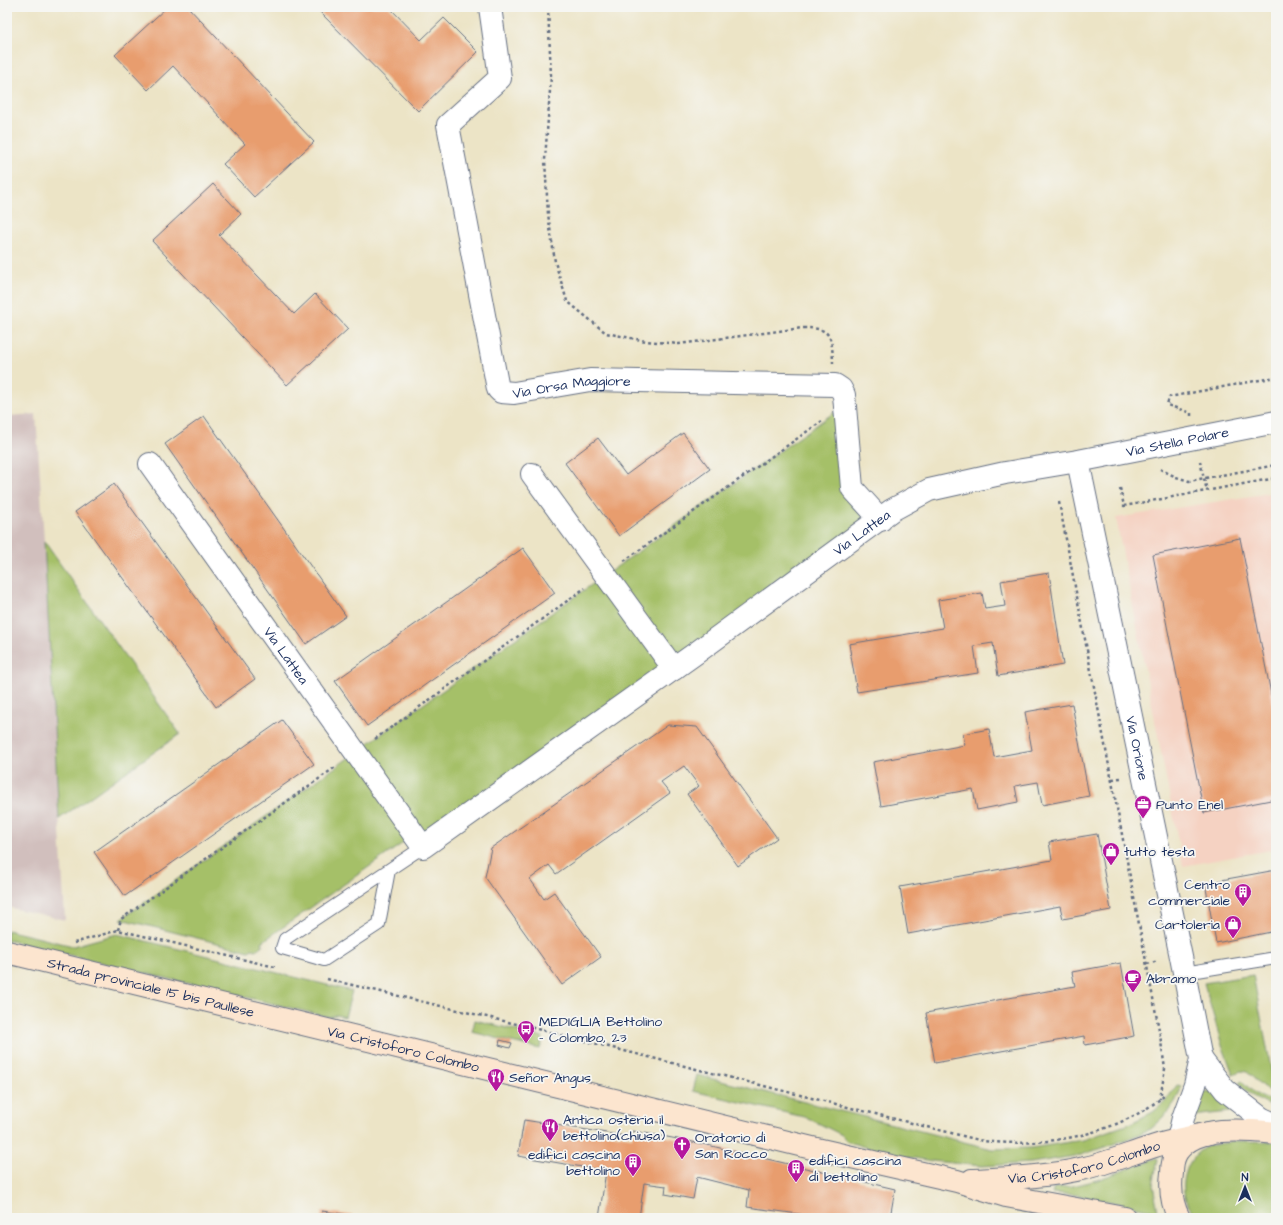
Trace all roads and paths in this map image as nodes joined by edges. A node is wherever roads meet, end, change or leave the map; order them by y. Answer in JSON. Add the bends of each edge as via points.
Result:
{"nodes":[{"id":1,"x":490,"y":7,"type":"edge"},
{"id":2,"x":548,"y":7,"type":"edge"},
{"id":3,"x":1276,"y":377,"type":"edge"},
{"id":4,"x":835,"y":385,"type":"junction"},
{"id":5,"x":846,"y":404,"type":"junction"},
{"id":6,"x":1192,"y":419,"type":"dead end"},
{"id":7,"x":1276,"y":422,"type":"edge"},
{"id":8,"x":1199,"y":455,"type":"dead end"},
{"id":9,"x":1078,"y":461,"type":"junction"},
{"id":10,"x":150,"y":464,"type":"dead end"},
{"id":11,"x":1276,"y":465,"type":"edge"},
{"id":12,"x":1156,"y":468,"type":"dead end"},
{"id":13,"x":532,"y":474,"type":"dead end"},
{"id":14,"x":1276,"y":478,"type":"edge"},
{"id":15,"x":1204,"y":479,"type":"junction"},
{"id":16,"x":1120,"y":488,"type":"dead end"},
{"id":17,"x":1207,"y":491,"type":"junction"},
{"id":18,"x":1059,"y":502,"type":"dead end"},
{"id":19,"x":881,"y":520,"type":"junction"},
{"id":20,"x":605,"y":574,"type":"junction"},
{"id":21,"x":674,"y":669,"type":"junction"},
{"id":22,"x":356,"y":752,"type":"junction"},
{"id":23,"x":423,"y":847,"type":"junction"},
{"id":24,"x":389,"y":870,"type":"junction"},
{"id":25,"x":118,"y":930,"type":"junction"},
{"id":26,"x":72,"y":944,"type":"dead end"},
{"id":27,"x":7,"y":952,"type":"edge"},
{"id":28,"x":1276,"y":958,"type":"edge"},
{"id":29,"x":281,"y":968,"type":"dead end"},
{"id":30,"x":1184,"y":973,"type":"junction"},
{"id":31,"x":320,"y":977,"type":"dead end"},
{"id":32,"x":294,"y":1021,"type":"joint"},
{"id":33,"x":1201,"y":1059,"type":"junction"},
{"id":34,"x":1194,"y":1085,"type":"junction"},
{"id":35,"x":1160,"y":1099,"type":"junction"},
{"id":36,"x":1276,"y":1125,"type":"edge"},
{"id":37,"x":1276,"y":1132,"type":"edge"},
{"id":38,"x":1209,"y":1133,"type":"junction"},
{"id":39,"x":1177,"y":1140,"type":"junction"},
{"id":40,"x":1173,"y":1162,"type":"junction"},
{"id":41,"x":957,"y":1181,"type":"junction"},
{"id":42,"x":1125,"y":1218,"type":"edge"},
{"id":43,"x":1179,"y":1218,"type":"edge"}],
"edges":[{"from":1,"to":4,"type":"street","name":"Via Orsa Maggiore","via":[[500,78],[448,125],[498,389],[501,392],[514,393],[590,380]]},
{"from":2,"to":4,"type":"path","via":[[552,76],[545,160],[555,262],[567,301],[606,333],[652,342],[679,344],[815,327],[830,337]]},
{"from":3,"to":6,"type":"path","via":[[1169,397],[1167,405],[1191,413]]},
{"from":4,"to":5,"type":"street","via":[[841,389]]},
{"from":5,"to":19,"type":"street","via":[[852,488]]},
{"from":5,"to":20,"type":"path"},
{"from":7,"to":9,"type":"street","name":"Via Stella Polare"},
{"from":8,"to":15,"type":"path"},
{"from":9,"to":19,"type":"street","name":"Via Lattea","via":[[1005,473],[929,490],[892,510]]},
{"from":9,"to":30,"type":"street","name":"Via Orione"},
{"from":10,"to":22,"type":"street","name":"Via Lattea"},
{"from":11,"to":15,"type":"path"},
{"from":12,"to":15,"type":"path","via":[[1189,481]]},
{"from":13,"to":20,"type":"street"},
{"from":14,"to":17,"type":"path"},
{"from":15,"to":17,"type":"path"},
{"from":16,"to":17,"type":"path","via":[[1124,506]]},
{"from":18,"to":35,"type":"path","via":[[1160,1035],[1165,1069]]},
{"from":19,"to":21,"type":"street","name":"Via Lattea"},
{"from":20,"to":21,"type":"street"},
{"from":20,"to":22,"type":"path"},
{"from":21,"to":23,"type":"street","name":"Via Lattea"},
{"from":22,"to":23,"type":"street","name":"Via Lattea"},
{"from":22,"to":25,"type":"path","via":[[121,919]]},
{"from":23,"to":24,"type":"lane","name":"Via Lattea"},
{"from":24,"to":24,"type":"lane","name":"Via Lattea","via":[[285,939],[282,948],[324,960],[379,924]]},
{"from":25,"to":26,"type":"path"},
{"from":25,"to":29,"type":"path"},
{"from":27,"to":32,"type":"main road","name":"Strada provinciale 15 bis Paullese"},
{"from":28,"to":30,"type":"lane"},
{"from":30,"to":33,"type":"street","name":"Via Orione"},
{"from":31,"to":35,"type":"path","via":[[984,1141],[1024,1143],[1087,1133],[1125,1120]]},
{"from":32,"to":41,"type":"main road","name":"Via Cristoforo Colombo"},
{"from":33,"to":34,"type":"street"},
{"from":33,"to":36,"type":"street","via":[[1225,1090],[1260,1118]]},
{"from":34,"to":35,"type":"path","via":[[1188,1082],[1178,1085]]},
{"from":34,"to":39,"type":"street"},
{"from":37,"to":38,"type":"main road"},
{"from":38,"to":39,"type":"main road","name":"Via Cristoforo Colombo"},
{"from":38,"to":40,"type":"main road","via":[[1184,1144]]},
{"from":39,"to":40,"type":"street"},
{"from":39,"to":41,"type":"main road","name":"Via Cristoforo Colombo","via":[[1109,1162],[1058,1174]]},
{"from":40,"to":43,"type":"main road","via":[[1170,1187]]},
{"from":41,"to":42,"type":"main road","name":"Via Cristoforo Colombo","via":[[1006,1196]]}]}
